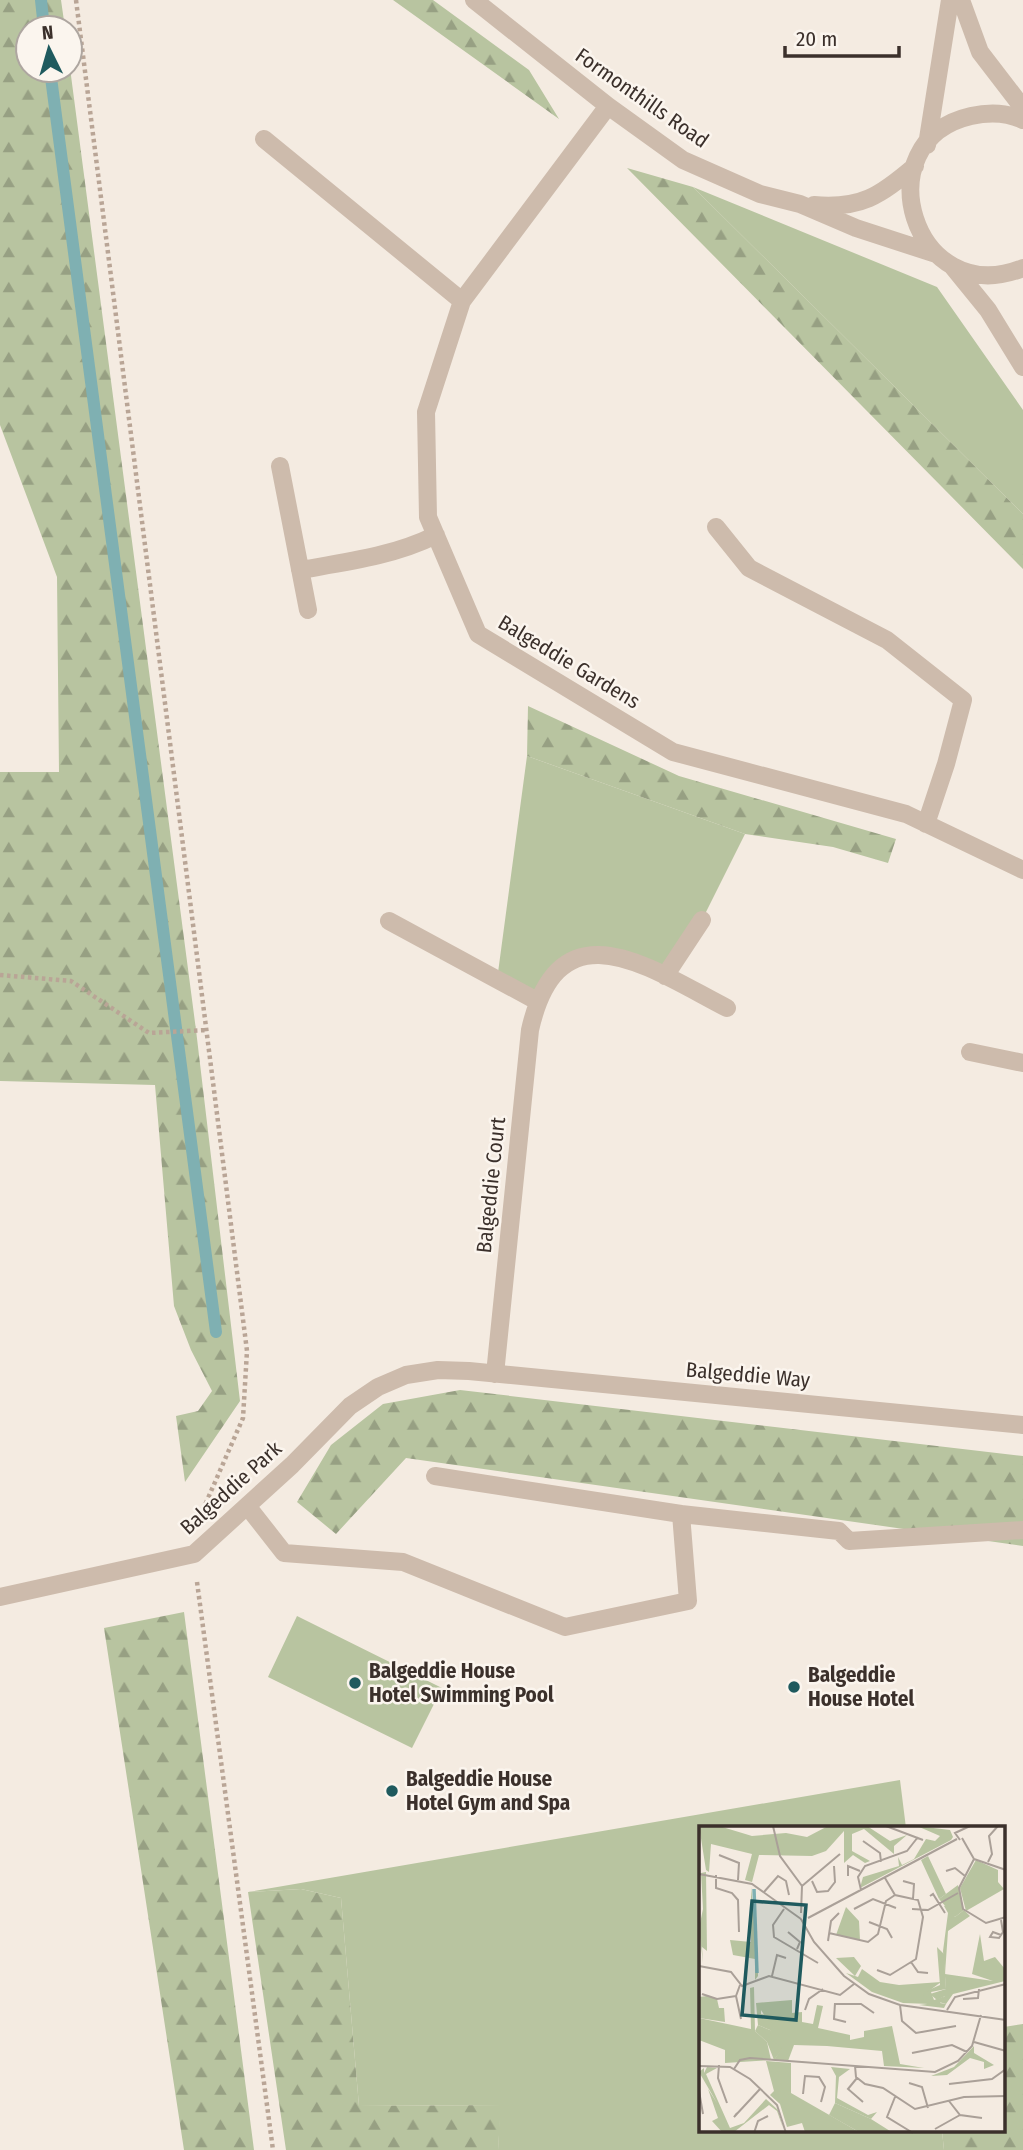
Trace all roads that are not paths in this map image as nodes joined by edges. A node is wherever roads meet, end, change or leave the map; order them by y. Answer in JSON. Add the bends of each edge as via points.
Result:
{"nodes":[{"id":1,"x":474,"y":0,"type":"edge"},
{"id":2,"x":950,"y":0,"type":"edge"},
{"id":3,"x":961,"y":0,"type":"edge"},
{"id":4,"x":608,"y":106,"type":"junction"},
{"id":5,"x":1023,"y":108,"type":"edge"},
{"id":6,"x":1023,"y":120,"type":"edge"},
{"id":7,"x":264,"y":139,"type":"dead end"},
{"id":8,"x":926,"y":145,"type":"junction"},
{"id":9,"x":915,"y":166,"type":"junction"},
{"id":10,"x":800,"y":204,"type":"junction"},
{"id":11,"x":936,"y":254,"type":"junction"},
{"id":12,"x":952,"y":265,"type":"junction"},
{"id":13,"x":1023,"y":268,"type":"edge"},
{"id":14,"x":462,"y":301,"type":"junction"},
{"id":15,"x":1023,"y":367,"type":"edge"},
{"id":16,"x":280,"y":466,"type":"dead end"},
{"id":17,"x":716,"y":527,"type":"dead end"},
{"id":18,"x":436,"y":535,"type":"junction"},
{"id":19,"x":300,"y":570,"type":"junction"},
{"id":20,"x":308,"y":610,"type":"dead end"},
{"id":21,"x":926,"y":824,"type":"junction"},
{"id":22,"x":1023,"y":870,"type":"edge"},
{"id":23,"x":702,"y":919,"type":"dead end"},
{"id":24,"x":389,"y":921,"type":"dead end"},
{"id":25,"x":665,"y":976,"type":"junction"},
{"id":26,"x":537,"y":1001,"type":"junction"},
{"id":27,"x":727,"y":1008,"type":"dead end"},
{"id":28,"x":970,"y":1052,"type":"dead end"},
{"id":29,"x":1023,"y":1063,"type":"edge"},
{"id":30,"x":469,"y":1371,"type":"joint"},
{"id":31,"x":495,"y":1374,"type":"junction"},
{"id":32,"x":1023,"y":1425,"type":"edge"},
{"id":33,"x":435,"y":1476,"type":"dead end"},
{"id":34,"x":248,"y":1507,"type":"junction"},
{"id":35,"x":681,"y":1514,"type":"junction"},
{"id":36,"x":1023,"y":1530,"type":"edge"},
{"id":37,"x":0,"y":1597,"type":"edge"}],
"edges":[{"from":1,"to":4,"type":"street","name":"Formonthills Road"},
{"from":2,"to":8,"type":"street"},
{"from":3,"to":5,"type":"street","via":[[980,52]]},
{"from":4,"to":10,"type":"street","name":"Formonthills Road","via":[[682,160],[761,194]]},
{"from":4,"to":14,"type":"street","name":"Balgeddie Gardens"},
{"from":6,"to":8,"type":"street","via":[[986,113],[959,119]]},
{"from":7,"to":14,"type":"street"},
{"from":8,"to":9,"type":"street"},
{"from":9,"to":10,"type":"street","name":"Formonthills Road","via":[[880,195],[858,203],[837,207]]},
{"from":9,"to":11,"type":"street","via":[[910,209],[919,234]]},
{"from":10,"to":11,"type":"street","name":"Formonthills Road"},
{"from":11,"to":12,"type":"street"},
{"from":12,"to":13,"type":"street","via":[[983,275]]},
{"from":12,"to":15,"type":"street","via":[[988,310]]},
{"from":14,"to":18,"type":"street","name":"Balgeddie Gardens","via":[[426,412],[428,517]]},
{"from":16,"to":19,"type":"street"},
{"from":17,"to":21,"type":"street","via":[[749,568],[887,640],[962,700]]},
{"from":18,"to":19,"type":"street","via":[[366,558]]},
{"from":18,"to":21,"type":"street","name":"Balgeddie Gardens","via":[[478,634],[673,752],[906,814]]},
{"from":19,"to":20,"type":"street"},
{"from":21,"to":22,"type":"street","name":"Balgeddie Gardens"},
{"from":23,"to":25,"type":"street"},
{"from":24,"to":26,"type":"street"},
{"from":25,"to":26,"type":"street","name":"Balgeddie Court","via":[[622,956],[586,955],[548,979]]},
{"from":25,"to":27,"type":"street","name":"Balgeddie Court"},
{"from":26,"to":31,"type":"street","name":"Balgeddie Court","via":[[530,1030]]},
{"from":28,"to":29,"type":"street"},
{"from":30,"to":31,"type":"street","name":"Balgeddie Way"},
{"from":30,"to":34,"type":"street","name":"Balgeddie Park","via":[[406,1375],[378,1387],[350,1406]]},
{"from":31,"to":32,"type":"street","name":"Balgeddie Way"},
{"from":33,"to":35,"type":"street"},
{"from":34,"to":35,"type":"street","via":[[284,1553],[403,1562],[565,1627],[688,1601]]},
{"from":34,"to":37,"type":"street","name":"Balgeddie Park","via":[[194,1555]]},
{"from":35,"to":36,"type":"street","via":[[839,1531],[849,1541]]}]}
